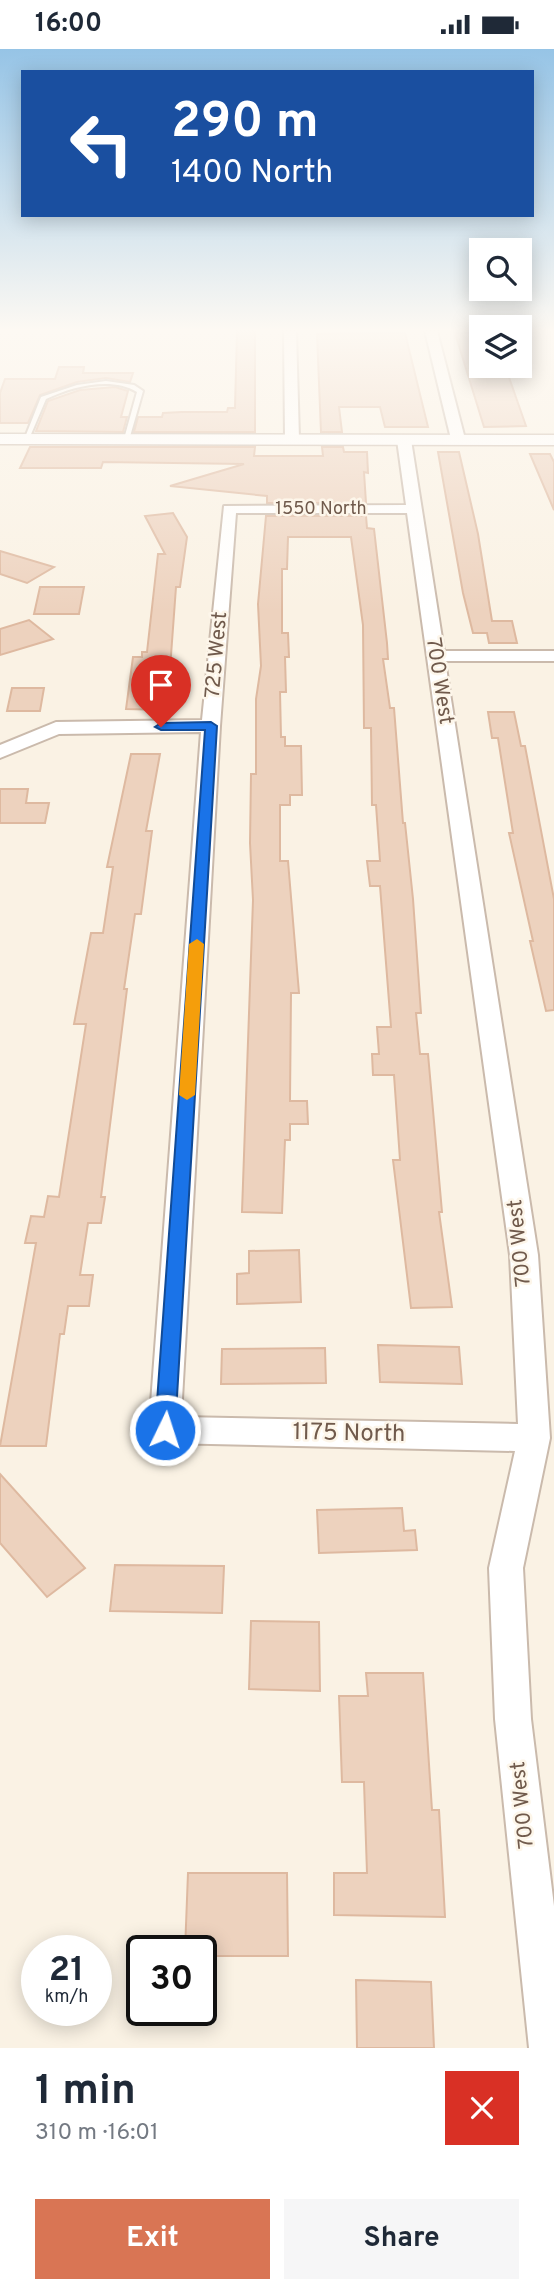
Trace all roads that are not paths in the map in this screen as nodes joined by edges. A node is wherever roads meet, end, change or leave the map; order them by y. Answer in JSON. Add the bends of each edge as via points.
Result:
{"nodes":[{"id":1,"x":32,"y":424,"type":"edge"},
{"id":2,"x":131,"y":424,"type":"edge"},
{"id":3,"x":292,"y":424,"type":"edge"},
{"id":4,"x":454,"y":424,"type":"edge"},
{"id":5,"x":0,"y":439,"type":"edge"},
{"id":6,"x":26,"y":439,"type":"junction"},
{"id":7,"x":127,"y":439,"type":"junction"},
{"id":8,"x":292,"y":439,"type":"junction"},
{"id":9,"x":458,"y":439,"type":"junction"},
{"id":10,"x":404,"y":440,"type":"junction"},
{"id":11,"x":554,"y":440,"type":"edge"},
{"id":12,"x":229,"y":509,"type":"joint"},
{"id":13,"x":412,"y":509,"type":"junction"},
{"id":14,"x":436,"y":656,"type":"junction"},
{"id":15,"x":554,"y":656,"type":"edge"},
{"id":16,"x":211,"y":726,"type":"junction"},
{"id":17,"x":0,"y":752,"type":"edge"},
{"id":18,"x":165,"y":1430,"type":"joint"},
{"id":19,"x":534,"y":1438,"type":"junction"},
{"id":20,"x":545,"y":1921,"type":"edge"},
{"id":21,"x":551,"y":2048,"type":"edge"}],
"edges":[{"from":1,"to":6,"type":"lane"},
{"from":2,"to":7,"type":"lane"},
{"from":3,"to":8,"type":"street"},
{"from":4,"to":9,"type":"street"},
{"from":5,"to":6,"type":"street"},
{"from":6,"to":7,"type":"street"},
{"from":7,"to":8,"type":"street"},
{"from":8,"to":10,"type":"street"},
{"from":9,"to":10,"type":"street"},
{"from":9,"to":11,"type":"street"},
{"from":10,"to":13,"type":"street","name":"700 West"},
{"from":12,"to":13,"type":"street","name":"1550 North"},
{"from":12,"to":16,"type":"street","name":"725 West"},
{"from":13,"to":14,"type":"street","name":"700 West"},
{"from":14,"to":15,"type":"street"},
{"from":14,"to":19,"type":"street","name":"700 West","via":[[524,1255]]},
{"from":16,"to":17,"type":"street","via":[[56,728]]},
{"from":16,"to":18,"type":"street","name":"725 West"},
{"from":18,"to":19,"type":"street","name":"1175 North"},
{"from":19,"to":20,"type":"street","name":"700 West","via":[[506,1568],[513,1719]]},
{"from":20,"to":21,"type":"street","name":"700 West"}]}
